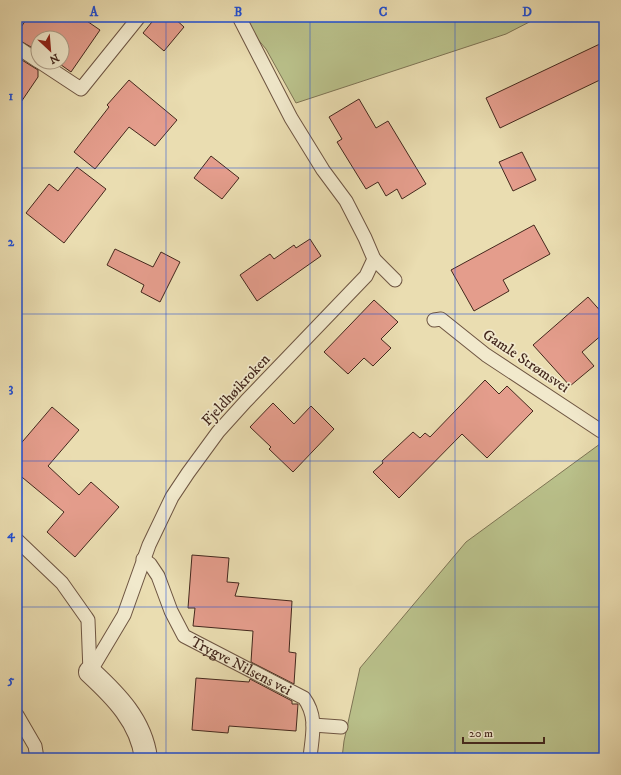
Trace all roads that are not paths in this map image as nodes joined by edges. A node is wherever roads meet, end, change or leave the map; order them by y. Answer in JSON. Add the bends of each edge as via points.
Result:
{"nodes":[{"id":1,"x":139,"y":17,"type":"edge"},
{"id":2,"x":239,"y":17,"type":"edge"},
{"id":3,"x":17,"y":47,"type":"edge"},
{"id":4,"x":30,"y":56,"type":"edge"},
{"id":5,"x":52,"y":70,"type":"edge"},
{"id":6,"x":374,"y":259,"type":"junction"},
{"id":7,"x":395,"y":280,"type":"dead end"},
{"id":8,"x":434,"y":320,"type":"dead end"},
{"id":9,"x":601,"y":431,"type":"dead end"},
{"id":10,"x":17,"y":540,"type":"edge"},
{"id":11,"x":143,"y":559,"type":"junction"},
{"id":12,"x":90,"y":672,"type":"junction"},
{"id":13,"x":17,"y":715,"type":"edge"},
{"id":14,"x":313,"y":725,"type":"junction"},
{"id":15,"x":341,"y":727,"type":"dead end"},
{"id":16,"x":37,"y":758,"type":"edge"},
{"id":17,"x":146,"y":758,"type":"edge"},
{"id":18,"x":310,"y":758,"type":"edge"}],
"edges":[{"from":1,"to":5,"type":"lane","via":[[82,89]]},
{"from":2,"to":6,"type":"lane","via":[[291,118],[323,170],[346,201]]},
{"from":3,"to":4,"type":"lane"},
{"from":6,"to":7,"type":"lane"},
{"from":6,"to":11,"type":"lane","name":"Fjeldhøikroken","via":[[366,276],[218,432],[172,497]]},
{"from":8,"to":9,"type":"lane","name":"Gamle Strømsvei","via":[[441,319],[486,355],[529,381]]},
{"from":10,"to":12,"type":"lane","via":[[62,583],[88,620]]},
{"from":11,"to":12,"type":"lane","via":[[124,615]]},
{"from":11,"to":14,"type":"lane","name":"Trygve Nilsens vei","via":[[158,576],[184,636],[304,698],[312,708]]},
{"from":12,"to":17,"type":"street","via":[[125,708],[136,725],[145,747]]},
{"from":13,"to":16,"type":"lane","via":[[35,746]]},
{"from":14,"to":15,"type":"lane"},
{"from":14,"to":18,"type":"lane","name":"Trygve Nilsens vei"}]}
